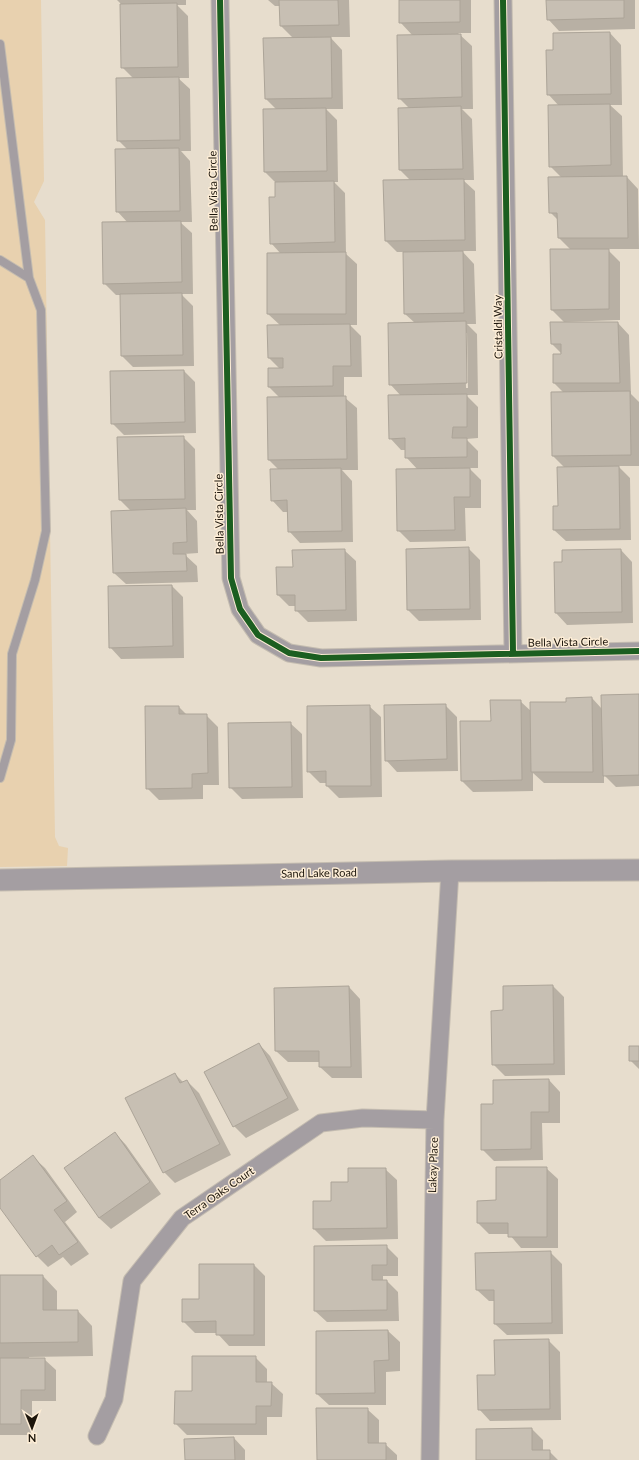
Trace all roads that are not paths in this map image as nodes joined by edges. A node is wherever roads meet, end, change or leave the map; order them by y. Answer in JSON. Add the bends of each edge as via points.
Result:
{"nodes":[{"id":1,"x":220,"y":0,"type":"edge"},
{"id":2,"x":503,"y":0,"type":"edge"},
{"id":3,"x":0,"y":44,"type":"edge"},
{"id":4,"x":0,"y":260,"type":"edge"},
{"id":5,"x":29,"y":278,"type":"junction"},
{"id":6,"x":639,"y":650,"type":"edge"},
{"id":7,"x":513,"y":653,"type":"junction"},
{"id":8,"x":0,"y":778,"type":"edge"},
{"id":9,"x":639,"y":870,"type":"edge"},
{"id":10,"x":450,"y":871,"type":"junction"},
{"id":11,"x":0,"y":880,"type":"edge"},
{"id":12,"x":435,"y":1120,"type":"junction"},
{"id":13,"x":97,"y":1436,"type":"dead end"},
{"id":14,"x":430,"y":1460,"type":"edge"}],
"edges":[{"from":1,"to":7,"type":"street","name":"Bella Vista Circle","via":[[231,578],[240,609],[258,636],[289,654],[321,658]]},
{"from":2,"to":7,"type":"street","name":"Cristaldi Way"},
{"from":3,"to":5,"type":"lane"},
{"from":4,"to":5,"type":"lane"},
{"from":5,"to":8,"type":"lane","via":[[41,310],[46,531],[35,580],[12,654],[11,740]]},
{"from":6,"to":7,"type":"street","name":"Bella Vista Circle"},
{"from":9,"to":10,"type":"street","name":"Sand Lake Road"},
{"from":10,"to":11,"type":"street","name":"Sand Lake Road"},
{"from":10,"to":12,"type":"street","name":"Lakay Place"},
{"from":12,"to":13,"type":"street","name":"Terra Oaks Court","via":[[362,1118],[321,1123],[182,1218],[132,1281],[114,1399]]},
{"from":12,"to":14,"type":"street","name":"Lakay Place"}]}
